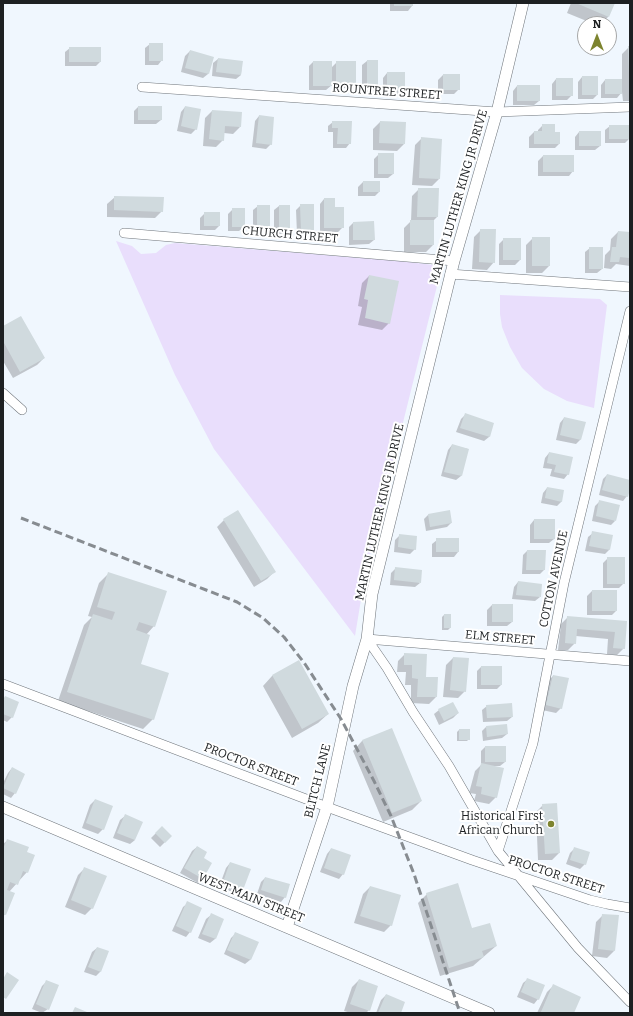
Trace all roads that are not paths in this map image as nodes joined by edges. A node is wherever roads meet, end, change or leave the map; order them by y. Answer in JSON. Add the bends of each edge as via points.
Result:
{"nodes":[{"id":1,"x":523,"y":3,"type":"edge"},
{"id":2,"x":142,"y":87,"type":"dead end"},
{"id":3,"x":630,"y":107,"type":"edge"},
{"id":4,"x":497,"y":112,"type":"junction"},
{"id":5,"x":124,"y":233,"type":"dead end"},
{"id":6,"x":454,"y":261,"type":"junction"},
{"id":7,"x":450,"y":274,"type":"junction"},
{"id":8,"x":630,"y":287,"type":"edge"},
{"id":9,"x":630,"y":311,"type":"edge"},
{"id":10,"x":3,"y":393,"type":"edge"},
{"id":11,"x":22,"y":410,"type":"dead end"},
{"id":12,"x":367,"y":639,"type":"junction"},
{"id":13,"x":550,"y":654,"type":"junction"},
{"id":14,"x":630,"y":661,"type":"edge"},
{"id":15,"x":3,"y":684,"type":"edge"},
{"id":16,"x":3,"y":807,"type":"edge"},
{"id":17,"x":327,"y":807,"type":"junction"},
{"id":18,"x":498,"y":851,"type":"junction"},
{"id":19,"x":518,"y":876,"type":"junction"},
{"id":20,"x":630,"y":908,"type":"edge"},
{"id":21,"x":287,"y":927,"type":"junction"},
{"id":22,"x":630,"y":1002,"type":"edge"},
{"id":23,"x":489,"y":1013,"type":"edge"}],
"edges":[{"from":1,"to":4,"type":"street","name":"MARTIN LUTHER KING JR DRIVE"},
{"from":2,"to":4,"type":"street","name":"ROUNTREE STREET"},
{"from":3,"to":4,"type":"street","name":"ROUNTREE STREET"},
{"from":4,"to":6,"type":"street","name":"MARTIN LUTHER KING JR DRIVE"},
{"from":5,"to":6,"type":"street","name":"CHURCH STREET"},
{"from":6,"to":7,"type":"street","name":"MARTIN LUTHER KING JR DRIVE"},
{"from":7,"to":8,"type":"street"},
{"from":7,"to":12,"type":"street","name":"MARTIN LUTHER KING JR DRIVE","via":[[372,594]]},
{"from":9,"to":13,"type":"street","name":"COTTON AVENUE","via":[[564,583]]},
{"from":10,"to":11,"type":"street"},
{"from":12,"to":13,"type":"street","name":"ELM STREET"},
{"from":12,"to":17,"type":"street","name":"BLITCH LANE"},
{"from":12,"to":18,"type":"street","via":[[449,766]]},
{"from":13,"to":14,"type":"street","name":"ELM STREET"},
{"from":13,"to":18,"type":"street","name":"COTTON AVENUE","via":[[533,743]]},
{"from":15,"to":17,"type":"street","name":"PROCTOR STREET"},
{"from":16,"to":21,"type":"street","name":"WEST MAIN STREET"},
{"from":17,"to":19,"type":"street","name":"PROCTOR STREET"},
{"from":17,"to":21,"type":"street","name":"BLITCH LANE"},
{"from":18,"to":19,"type":"street"},
{"from":19,"to":20,"type":"street","name":"PROCTOR STREET","via":[[590,900]]},
{"from":19,"to":22,"type":"street","via":[[578,948]]},
{"from":21,"to":23,"type":"street","name":"WEST MAIN STREET"}]}
